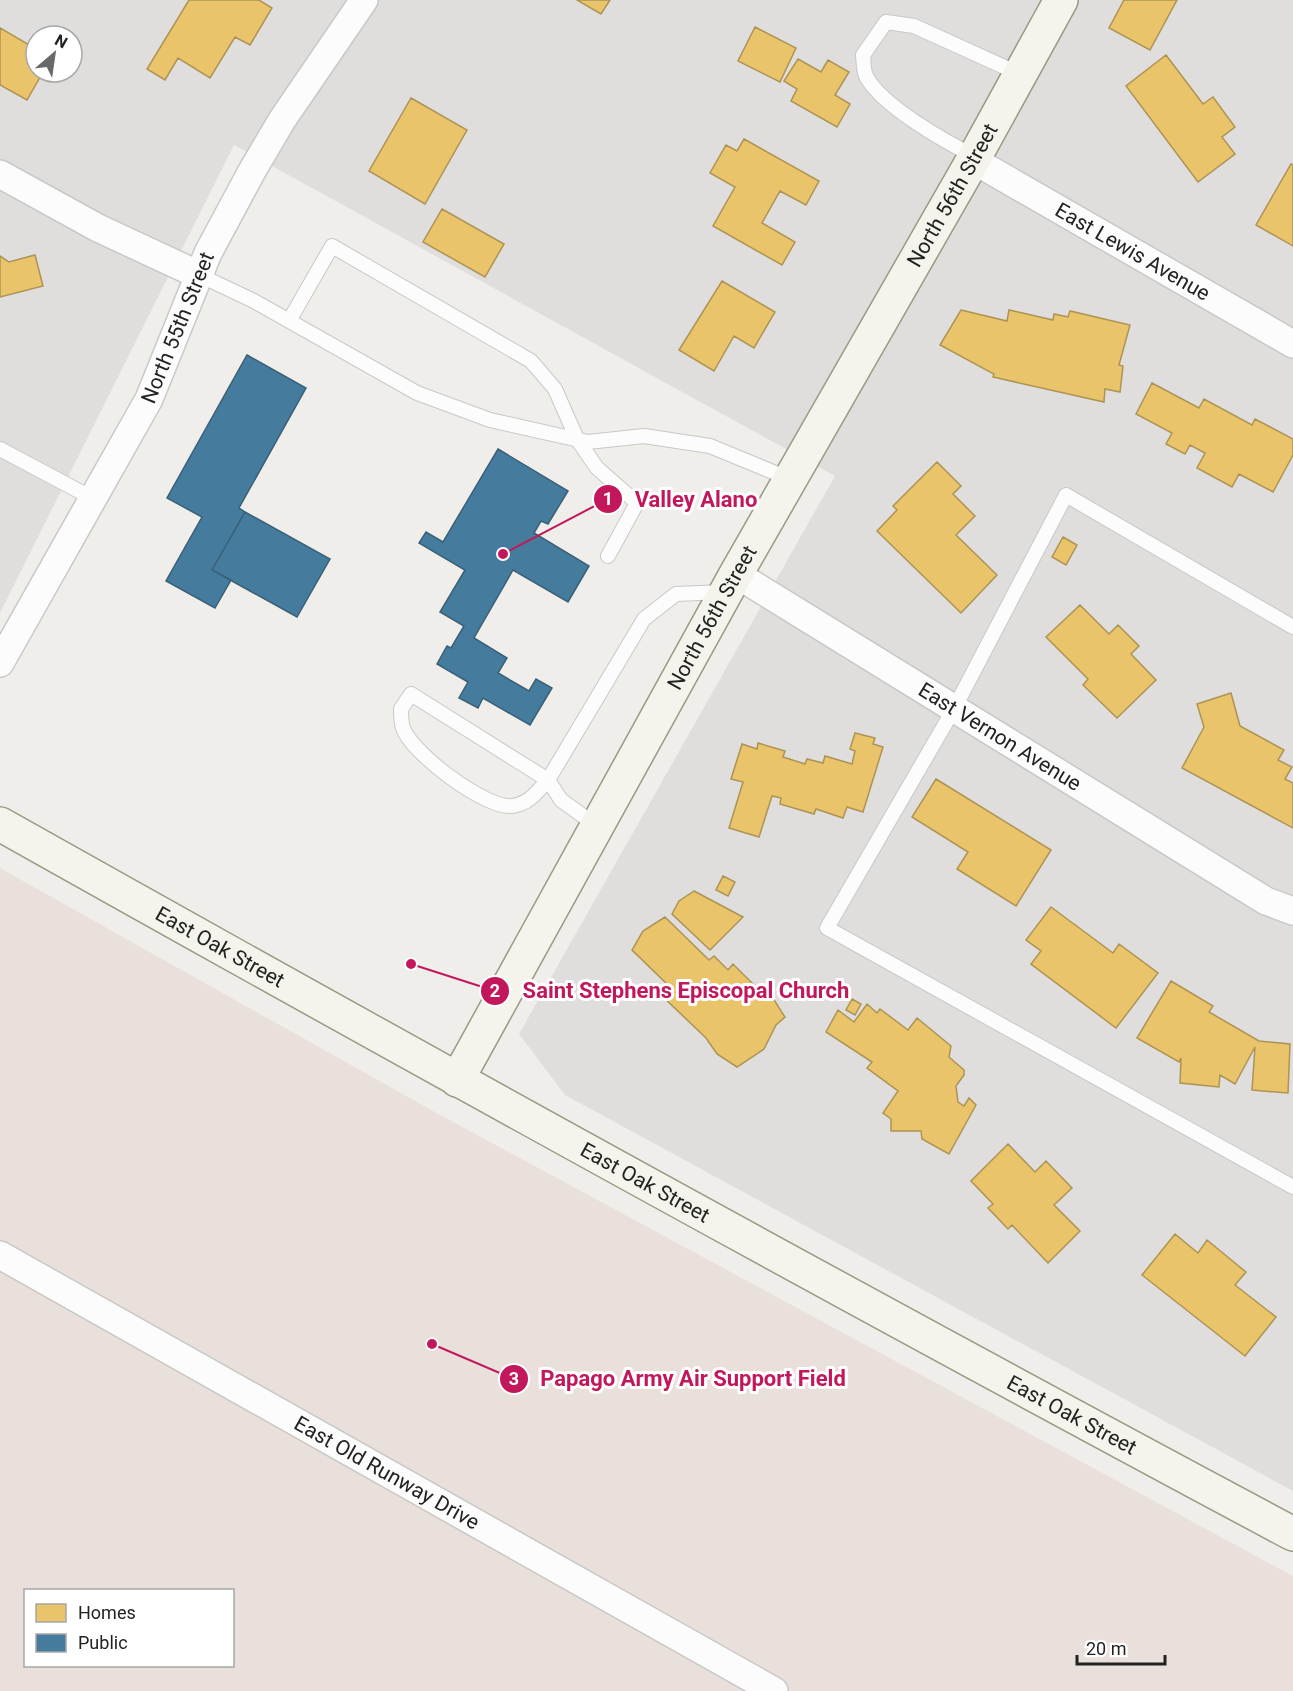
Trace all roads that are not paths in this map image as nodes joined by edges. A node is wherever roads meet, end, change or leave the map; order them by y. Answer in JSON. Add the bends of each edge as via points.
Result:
{"nodes":[{"id":1,"x":364,"y":0,"type":"edge"},
{"id":2,"x":1061,"y":0,"type":"edge"},
{"id":3,"x":1020,"y":74,"type":"junction"},
{"id":4,"x":974,"y":158,"type":"junction"},
{"id":5,"x":0,"y":174,"type":"edge"},
{"id":6,"x":199,"y":275,"type":"junction"},
{"id":7,"x":289,"y":321,"type":"junction"},
{"id":8,"x":1293,"y":344,"type":"edge"},
{"id":9,"x":577,"y":439,"type":"junction"},
{"id":10,"x":0,"y":448,"type":"edge"},
{"id":11,"x":790,"y":479,"type":"junction"},
{"id":12,"x":92,"y":498,"type":"junction"},
{"id":13,"x":608,"y":556,"type":"dead end"},
{"id":14,"x":731,"y":583,"type":"junction"},
{"id":15,"x":1293,"y":627,"type":"edge"},
{"id":16,"x":0,"y":663,"type":"edge"},
{"id":17,"x":955,"y":707,"type":"junction"},
{"id":18,"x":548,"y":780,"type":"junction"},
{"id":19,"x":0,"y":824,"type":"edge"},
{"id":20,"x":597,"y":826,"type":"junction"},
{"id":21,"x":1293,"y":911,"type":"edge"},
{"id":22,"x":457,"y":1080,"type":"junction"},
{"id":23,"x":1293,"y":1186,"type":"edge"},
{"id":24,"x":0,"y":1255,"type":"edge"},
{"id":25,"x":1293,"y":1534,"type":"edge"},
{"id":26,"x":774,"y":1691,"type":"edge"}],
"edges":[{"from":1,"to":6,"type":"street","name":"North 55th Street","via":[[282,120]]},
{"from":2,"to":3,"type":"street","name":"North 56th Street"},
{"from":3,"to":4,"type":"street","name":"North 56th Street"},
{"from":3,"to":4,"type":"lane","via":[[914,26],[886,22],[863,55],[866,76],[880,93],[919,125]]},
{"from":4,"to":8,"type":"street","name":"East Lewis Avenue"},
{"from":4,"to":11,"type":"street","name":"North 56th Street"},
{"from":5,"to":6,"type":"street","via":[[98,228]]},
{"from":6,"to":7,"type":"lane"},
{"from":6,"to":12,"type":"street","name":"North 55th Street","via":[[148,399]]},
{"from":7,"to":9,"type":"lane","via":[[417,393],[490,420]]},
{"from":7,"to":9,"type":"lane","via":[[332,246],[531,361],[555,389]]},
{"from":9,"to":11,"type":"lane","via":[[588,442],[644,436],[710,446]]},
{"from":9,"to":13,"type":"lane","via":[[597,468],[637,503]]},
{"from":10,"to":12,"type":"lane"},
{"from":11,"to":14,"type":"street","name":"North 56th Street"},
{"from":12,"to":16,"type":"street","name":"North 55th Street"},
{"from":14,"to":17,"type":"street","name":"East Vernon Avenue"},
{"from":14,"to":18,"type":"lane","via":[[676,594],[644,619]]},
{"from":14,"to":20,"type":"street","name":"North 56th Street"},
{"from":15,"to":17,"type":"lane","via":[[1066,495]]},
{"from":17,"to":21,"type":"street","name":"East Vernon Avenue","via":[[1266,901]]},
{"from":17,"to":23,"type":"lane","via":[[827,928]]},
{"from":18,"to":18,"type":"lane","via":[[411,694],[401,709],[403,729],[417,749],[438,768],[493,804],[511,806],[529,801]]},
{"from":18,"to":20,"type":"lane","via":[[561,800]]},
{"from":19,"to":22,"type":"street","name":"East Oak Street"},
{"from":20,"to":22,"type":"street","name":"North 56th Street"},
{"from":22,"to":25,"type":"street","name":"East Oak Street"},
{"from":24,"to":26,"type":"street","name":"East Old Runway Drive"}]}
